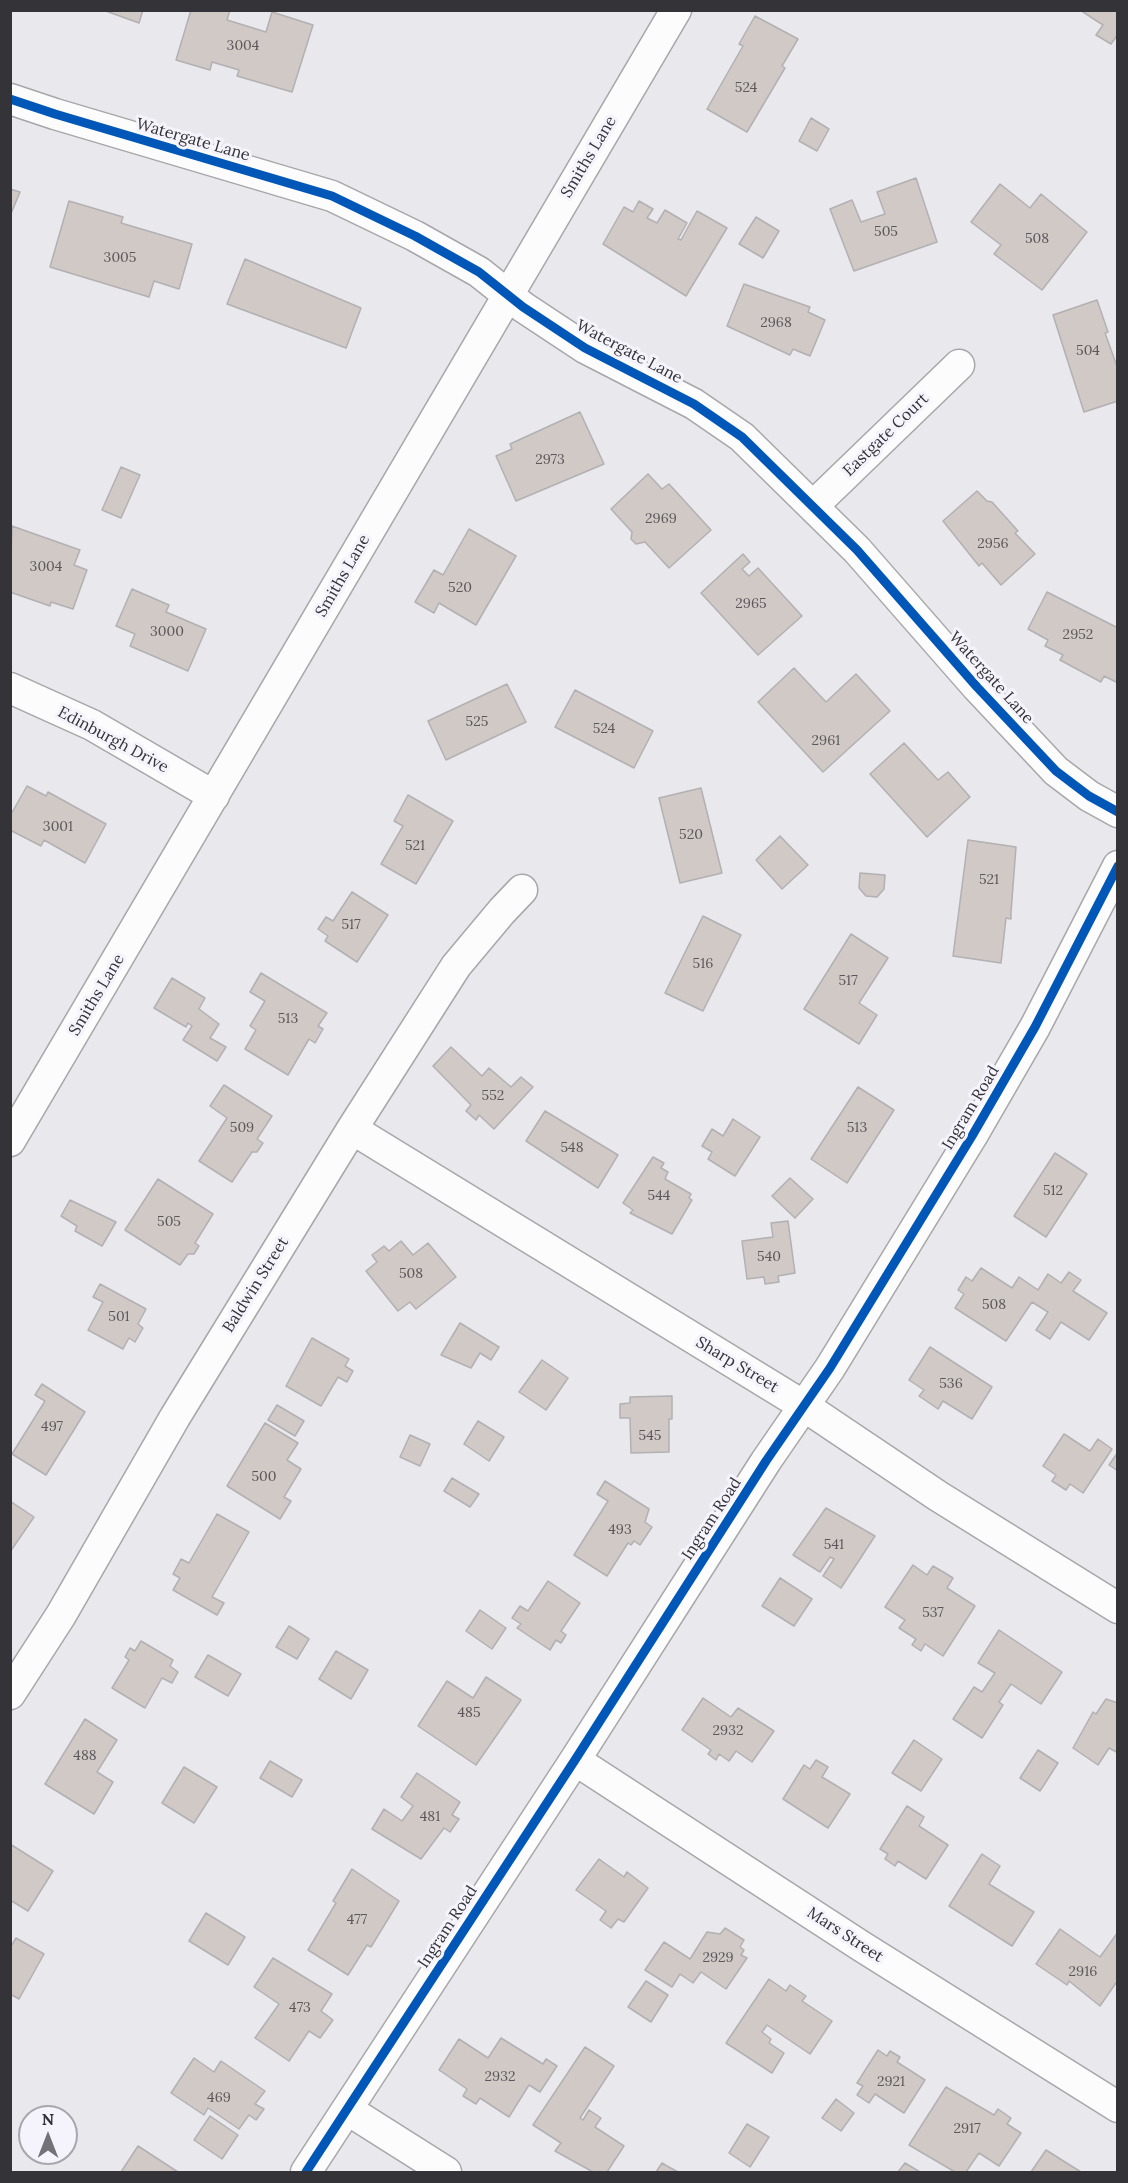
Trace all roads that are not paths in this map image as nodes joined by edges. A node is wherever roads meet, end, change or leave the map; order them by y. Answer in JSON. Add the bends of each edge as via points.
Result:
{"nodes":[{"id":1,"x":676,"y":10,"type":"edge"},
{"id":2,"x":10,"y":99,"type":"edge"},
{"id":3,"x":508,"y":294,"type":"junction"},
{"id":4,"x":959,"y":365,"type":"dead end"},
{"id":5,"x":813,"y":506,"type":"junction"},
{"id":6,"x":10,"y":688,"type":"edge"},
{"id":7,"x":214,"y":796,"type":"junction"},
{"id":8,"x":1118,"y":812,"type":"edge"},
{"id":9,"x":1118,"y":866,"type":"edge"},
{"id":10,"x":522,"y":890,"type":"dead end"},
{"id":11,"x":352,"y":1129,"type":"junction"},
{"id":12,"x":10,"y":1141,"type":"edge"},
{"id":13,"x":804,"y":1406,"type":"junction"},
{"id":14,"x":1118,"y":1608,"type":"edge"},
{"id":15,"x":10,"y":1694,"type":"edge"},
{"id":16,"x":575,"y":1760,"type":"junction"},
{"id":17,"x":1118,"y":2107,"type":"edge"},
{"id":18,"x":348,"y":2110,"type":"junction"},
{"id":19,"x":306,"y":2172,"type":"edge"},
{"id":20,"x":446,"y":2172,"type":"edge"}],
"edges":[{"from":1,"to":3,"type":"street","name":"Smiths Lane"},
{"from":2,"to":3,"type":"street","name":"Watergate Lane","via":[[332,196],[416,236],[479,272]]},
{"from":3,"to":5,"type":"street","name":"Watergate Lane","via":[[585,348],[694,404],[742,437]]},
{"from":3,"to":7,"type":"street","name":"Smiths Lane"},
{"from":4,"to":5,"type":"street","name":"Eastgate Court"},
{"from":5,"to":8,"type":"street","name":"Watergate Lane","via":[[1056,771]]},
{"from":6,"to":7,"type":"street","name":"Edinburgh Drive","via":[[92,725]]},
{"from":7,"to":12,"type":"street","name":"Smiths Lane"},
{"from":9,"to":13,"type":"street","name":"Ingram Road","via":[[1030,1037]]},
{"from":10,"to":11,"type":"street","name":"Baldwin Street","via":[[456,966]]},
{"from":11,"to":13,"type":"street","name":"Sharp Street"},
{"from":11,"to":15,"type":"street","name":"Baldwin Street","via":[[175,1417],[62,1615]]},
{"from":13,"to":14,"type":"street","name":"Sharp Street","via":[[938,1496]]},
{"from":13,"to":16,"type":"street","name":"Ingram Road"},
{"from":16,"to":17,"type":"street","name":"Mars Street"},
{"from":16,"to":18,"type":"street","name":"Ingram Road"},
{"from":18,"to":19,"type":"street","name":"Ingram Road"},
{"from":18,"to":20,"type":"street"}]}
